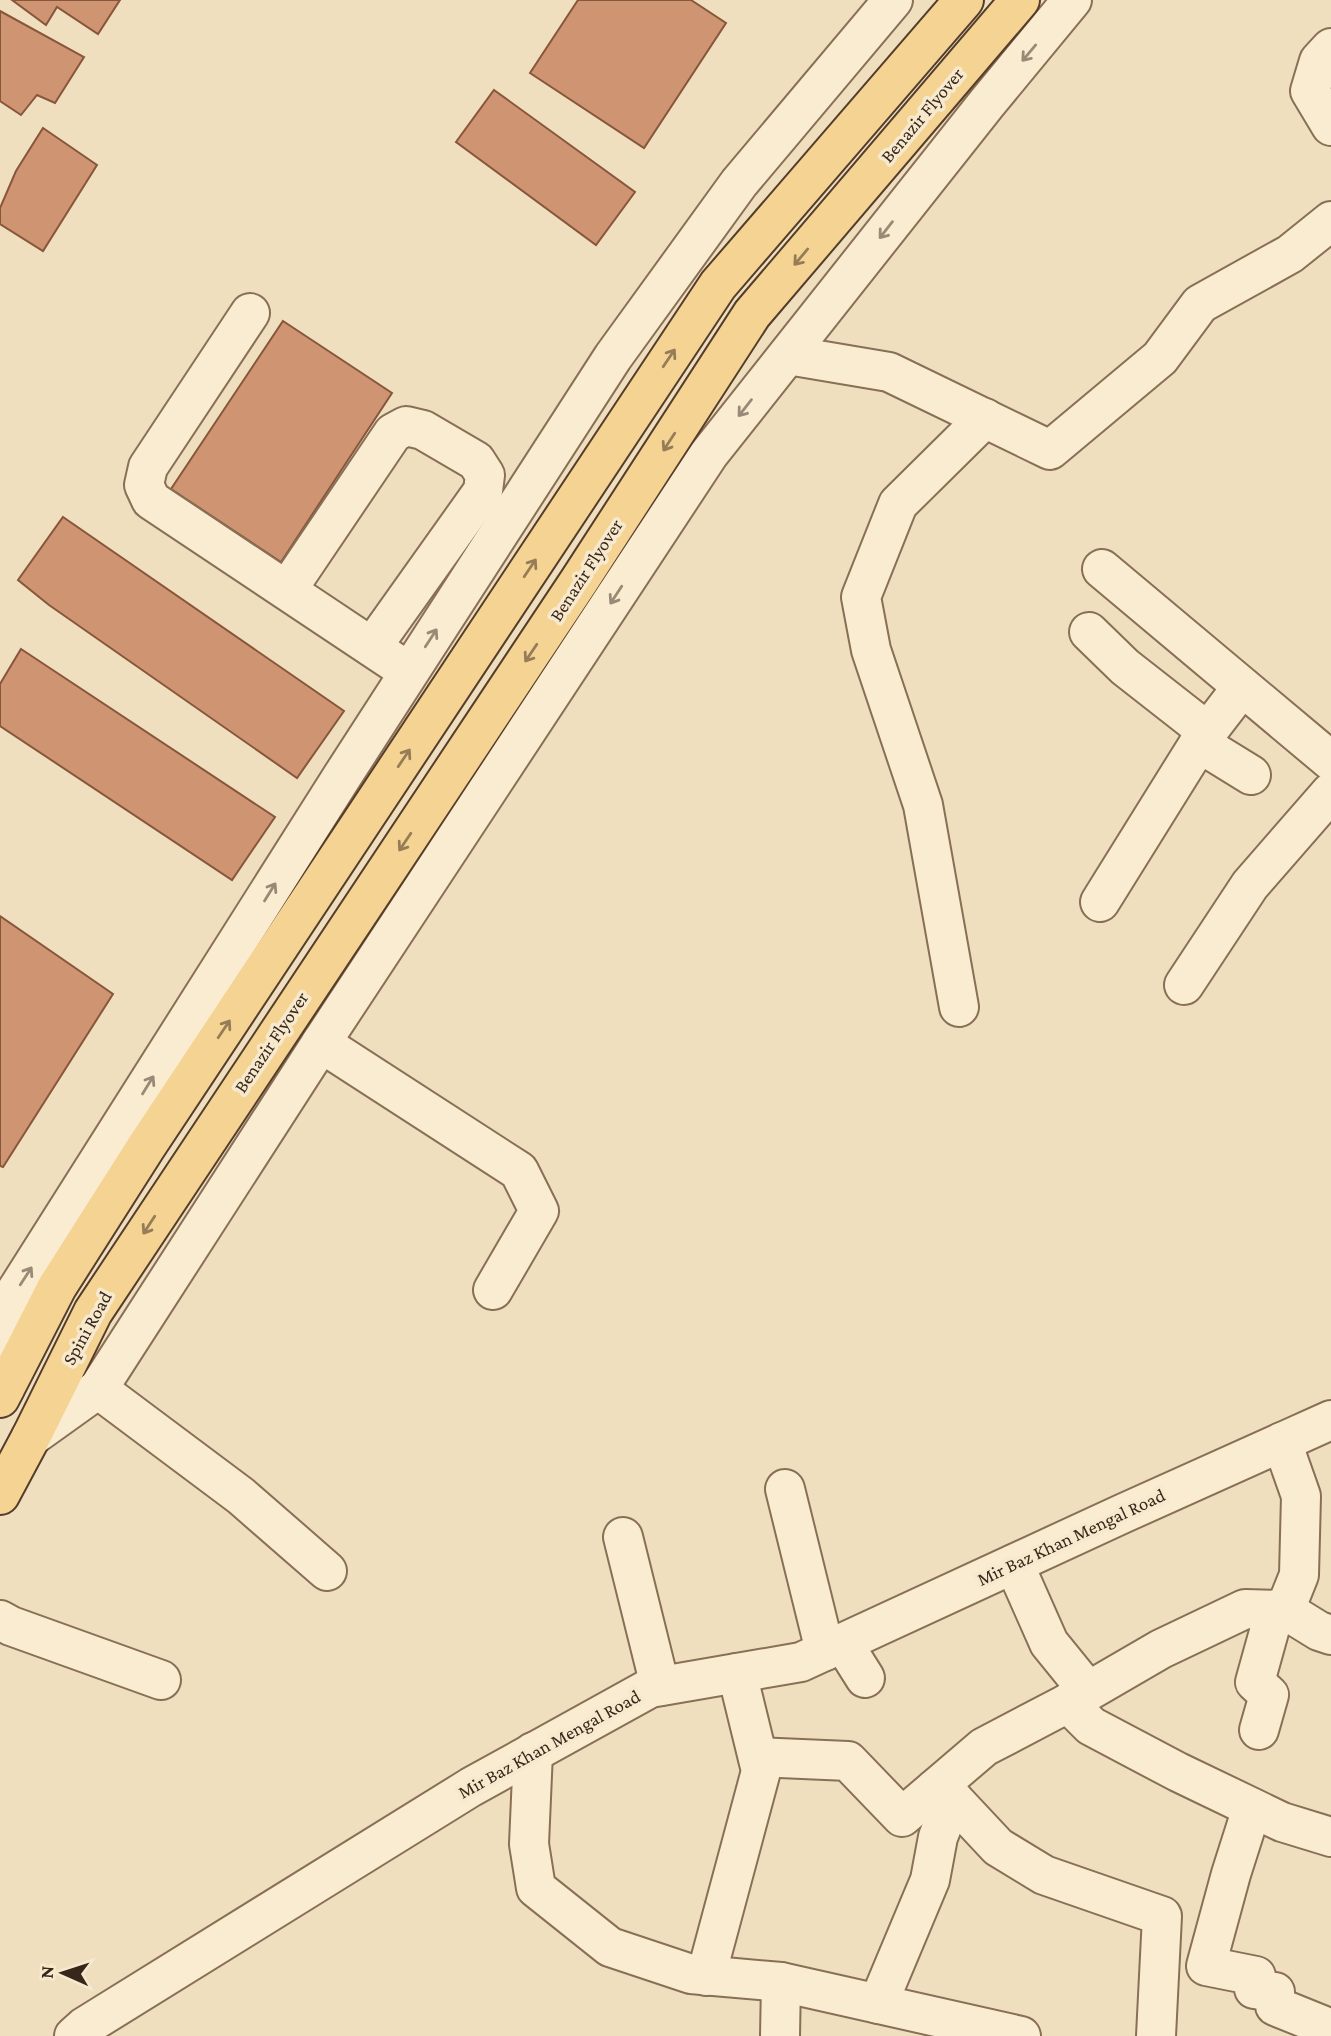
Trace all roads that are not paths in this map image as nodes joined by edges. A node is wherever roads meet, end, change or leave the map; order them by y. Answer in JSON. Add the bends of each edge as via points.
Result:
{"nodes":[{"id":1,"x":892,"y":0,"type":"edge"},
{"id":2,"x":964,"y":0,"type":"edge"},
{"id":3,"x":1020,"y":0,"type":"edge"},
{"id":4,"x":1072,"y":0,"type":"edge"},
{"id":5,"x":1331,"y":48,"type":"edge"},
{"id":6,"x":1331,"y":126,"type":"edge"},
{"id":7,"x":1331,"y":221,"type":"edge"},
{"id":8,"x":250,"y":313,"type":"dead end"},
{"id":9,"x":788,"y":355,"type":"junction"},
{"id":10,"x":985,"y":418,"type":"junction"},
{"id":11,"x":1101,"y":569,"type":"dead end"},
{"id":12,"x":287,"y":590,"type":"junction"},
{"id":13,"x":1089,"y":632,"type":"dead end"},
{"id":14,"x":372,"y":646,"type":"junction"},
{"id":15,"x":410,"y":672,"type":"junction"},
{"id":16,"x":1242,"y":687,"type":"junction"},
{"id":17,"x":1203,"y":737,"type":"junction"},
{"id":18,"x":1331,"y":761,"type":"edge"},
{"id":19,"x":1251,"y":775,"type":"dead end"},
{"id":20,"x":1331,"y":792,"type":"edge"},
{"id":21,"x":1100,"y":902,"type":"dead end"},
{"id":22,"x":1184,"y":985,"type":"dead end"},
{"id":23,"x":959,"y":1007,"type":"dead end"},
{"id":24,"x":321,"y":1043,"type":"junction"},
{"id":25,"x":187,"y":1168,"type":"joint"},
{"id":26,"x":493,"y":1290,"type":"dead end"},
{"id":27,"x":98,"y":1389,"type":"junction"},
{"id":28,"x":2,"y":1393,"type":"edge"},
{"id":29,"x":1331,"y":1420,"type":"edge"},
{"id":30,"x":31,"y":1437,"type":"junction"},
{"id":31,"x":1282,"y":1442,"type":"junction"},
{"id":32,"x":785,"y":1489,"type":"dead end"},
{"id":33,"x":0,"y":1495,"type":"edge"},
{"id":34,"x":623,"y":1537,"type":"dead end"},
{"id":35,"x":1014,"y":1564,"type":"junction"},
{"id":36,"x":327,"y":1571,"type":"dead end"},
{"id":37,"x":1280,"y":1610,"type":"junction"},
{"id":38,"x":0,"y":1620,"type":"edge"},
{"id":39,"x":1331,"y":1635,"type":"edge"},
{"id":40,"x":834,"y":1647,"type":"junction"},
{"id":41,"x":737,"y":1673,"type":"junction"},
{"id":42,"x":865,"y":1678,"type":"dead end"},
{"id":43,"x":161,"y":1679,"type":"dead end"},
{"id":44,"x":660,"y":1686,"type":"junction"},
{"id":45,"x":1078,"y":1697,"type":"junction"},
{"id":46,"x":1259,"y":1730,"type":"dead end"},
{"id":47,"x":533,"y":1752,"type":"junction"},
{"id":48,"x":758,"y":1757,"type":"junction"},
{"id":49,"x":944,"y":1794,"type":"junction"},
{"id":50,"x":1252,"y":1808,"type":"junction"},
{"id":51,"x":1331,"y":1837,"type":"edge"},
{"id":52,"x":706,"y":1976,"type":"junction"},
{"id":53,"x":781,"y":1982,"type":"junction"},
{"id":54,"x":878,"y":2004,"type":"junction"},
{"id":55,"x":74,"y":2036,"type":"edge"},
{"id":56,"x":780,"y":2036,"type":"edge"},
{"id":57,"x":1021,"y":2036,"type":"edge"},
{"id":58,"x":1156,"y":2036,"type":"edge"},
{"id":59,"x":1320,"y":2036,"type":"edge"}],
"edges":[{"from":15,"to":1,"type":"street","one_way":true,"via":[[613,357],[739,183]]},
{"from":28,"to":2,"type":"main road","one_way":true,"via":[[57,1287],[146,1147],[718,285]]},
{"from":3,"to":25,"type":"main road","name":"Benazir Flyover","one_way":true,"via":[[752,314]]},
{"from":4,"to":9,"type":"street","one_way":true},
{"from":5,"to":6,"type":"street","via":[[1318,61],[1310,91]]},
{"from":7,"to":10,"type":"street","via":[[1290,254],[1200,304],[1160,358],[1050,450]]},
{"from":8,"to":12,"type":"street","via":[[148,467],[144,485],[151,500]]},
{"from":9,"to":10,"type":"street","via":[[889,372]]},
{"from":9,"to":24,"type":"street","one_way":true,"via":[[709,454]]},
{"from":10,"to":23,"type":"street","via":[[898,505],[861,597],[872,650],[923,805]]},
{"from":11,"to":16,"type":"street"},
{"from":12,"to":14,"type":"street"},
{"from":12,"to":14,"type":"street","via":[[393,433],[406,426],[423,430],[476,461],[485,475],[483,491]]},
{"from":13,"to":17,"type":"street"},
{"from":14,"to":15,"type":"street"},
{"from":28,"to":15,"type":"street","one_way":true,"via":[[8,1304]]},
{"from":16,"to":17,"type":"street"},
{"from":16,"to":18,"type":"street"},
{"from":17,"to":19,"type":"street"},
{"from":17,"to":21,"type":"street"},
{"from":20,"to":22,"type":"street","via":[[1250,885]]},
{"from":24,"to":26,"type":"street","via":[[519,1171],[539,1211]]},
{"from":24,"to":27,"type":"street"},
{"from":25,"to":30,"type":"main road","name":"Spini Road","one_way":true,"via":[[93,1312]]},
{"from":27,"to":30,"type":"street"},
{"from":27,"to":36,"type":"street","via":[[242,1496]]},
{"from":29,"to":31,"type":"street","name":"Mir Baz Khan Mengal Road"},
{"from":30,"to":33,"type":"main road","name":"Spini Road"},
{"from":31,"to":35,"type":"street","name":"Mir Baz Khan Mengal Road"},
{"from":31,"to":37,"type":"street","via":[[1301,1496],[1299,1576]]},
{"from":32,"to":40,"type":"street"},
{"from":34,"to":44,"type":"street"},
{"from":35,"to":40,"type":"street","name":"Mir Baz Khan Mengal Road"},
{"from":35,"to":45,"type":"street"},
{"from":37,"to":39,"type":"street"},
{"from":37,"to":45,"type":"street","via":[[1245,1609],[1161,1649]]},
{"from":37,"to":46,"type":"street","via":[[1255,1682],[1269,1695]]},
{"from":38,"to":43,"type":"street"},
{"from":40,"to":41,"type":"street","name":"Mir Baz Khan Mengal Road","via":[[801,1662]]},
{"from":40,"to":42,"type":"street"},
{"from":41,"to":44,"type":"street","name":"Mir Baz Khan Mengal Road"},
{"from":41,"to":48,"type":"street"},
{"from":44,"to":47,"type":"street","name":"Mir Baz Khan Mengal Road"},
{"from":45,"to":49,"type":"street","via":[[984,1747]]},
{"from":45,"to":50,"type":"street","via":[[1091,1726]]},
{"from":47,"to":52,"type":"street","via":[[528,1844],[536,1888],[610,1947]]},
{"from":47,"to":55,"type":"street","name":"Mir Baz Khan Mengal Road"},
{"from":48,"to":49,"type":"street","via":[[848,1761],[902,1817]]},
{"from":48,"to":52,"type":"street","via":[[761,1770]]},
{"from":49,"to":54,"type":"street","via":[[930,1880]]},
{"from":49,"to":58,"type":"street","via":[[998,1847],[1044,1875],[1162,1916]]},
{"from":50,"to":51,"type":"street"},
{"from":50,"to":59,"type":"street","via":[[1206,1966],[1255,1976],[1254,1989],[1275,1992],[1275,2006],[1322,2025]]},
{"from":52,"to":53,"type":"street"},
{"from":53,"to":54,"type":"street"},
{"from":53,"to":56,"type":"street"},
{"from":54,"to":57,"type":"street"}]}
